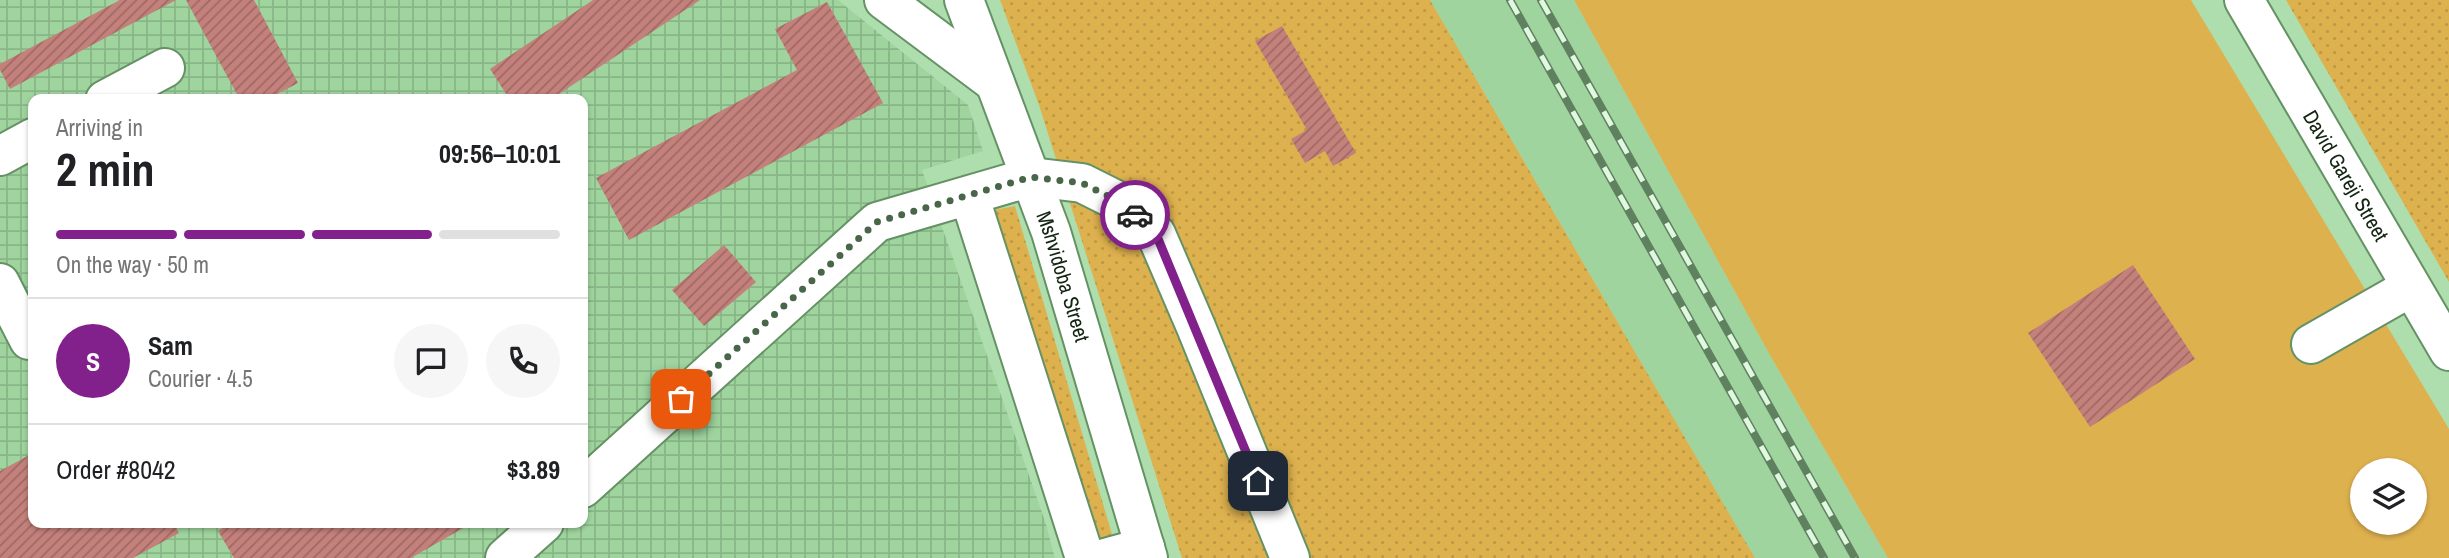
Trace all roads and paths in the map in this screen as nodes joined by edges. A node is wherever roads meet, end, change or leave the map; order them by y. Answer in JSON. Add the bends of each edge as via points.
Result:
{"nodes":[{"id":1,"x":884,"y":0,"type":"edge"},
{"id":2,"x":964,"y":0,"type":"edge"},
{"id":3,"x":2244,"y":0,"type":"edge"},
{"id":4,"x":165,"y":68,"type":"dead end"},
{"id":5,"x":995,"y":83,"type":"junction"},
{"id":6,"x":116,"y":94,"type":"edge"},
{"id":7,"x":28,"y":141,"type":"edge"},
{"id":8,"x":0,"y":156,"type":"edge"},
{"id":9,"x":1031,"y":177,"type":"junction"},
{"id":10,"x":969,"y":195,"type":"junction"},
{"id":11,"x":0,"y":284,"type":"edge"},
{"id":12,"x":2411,"y":287,"type":"junction"},
{"id":13,"x":28,"y":339,"type":"edge"},
{"id":14,"x":2311,"y":344,"type":"dead end"},
{"id":15,"x":2449,"y":351,"type":"edge"},
{"id":16,"x":588,"y":483,"type":"edge"},
{"id":17,"x":538,"y":528,"type":"edge"},
{"id":18,"x":1147,"y":552,"type":"edge"},
{"id":19,"x":505,"y":558,"type":"edge"},
{"id":20,"x":1085,"y":558,"type":"edge"},
{"id":21,"x":1105,"y":558,"type":"edge"},
{"id":22,"x":1290,"y":558,"type":"edge"}],
"edges":[{"from":1,"to":5,"type":"main road"},
{"from":2,"to":5,"type":"main road","name":"Mshvidoba Street"},
{"from":3,"to":12,"type":"main road","name":"David Gareji Street"},
{"from":4,"to":6,"type":"main road"},
{"from":5,"to":9,"type":"main road","name":"Mshvidoba Street"},
{"from":7,"to":8,"type":"main road"},
{"from":9,"to":10,"type":"main road"},
{"from":9,"to":18,"type":"main road","name":"Mshvidoba Street"},
{"from":9,"to":22,"type":"main road","via":[[1082,183],[1122,203],[1156,234]]},
{"from":10,"to":16,"type":"main road","via":[[877,222]]},
{"from":10,"to":20,"type":"main road"},
{"from":11,"to":13,"type":"main road"},
{"from":12,"to":14,"type":"main road"},
{"from":12,"to":15,"type":"main road","name":"David Gareji Street"},
{"from":17,"to":19,"type":"main road"},
{"from":18,"to":21,"type":"main road"}]}
